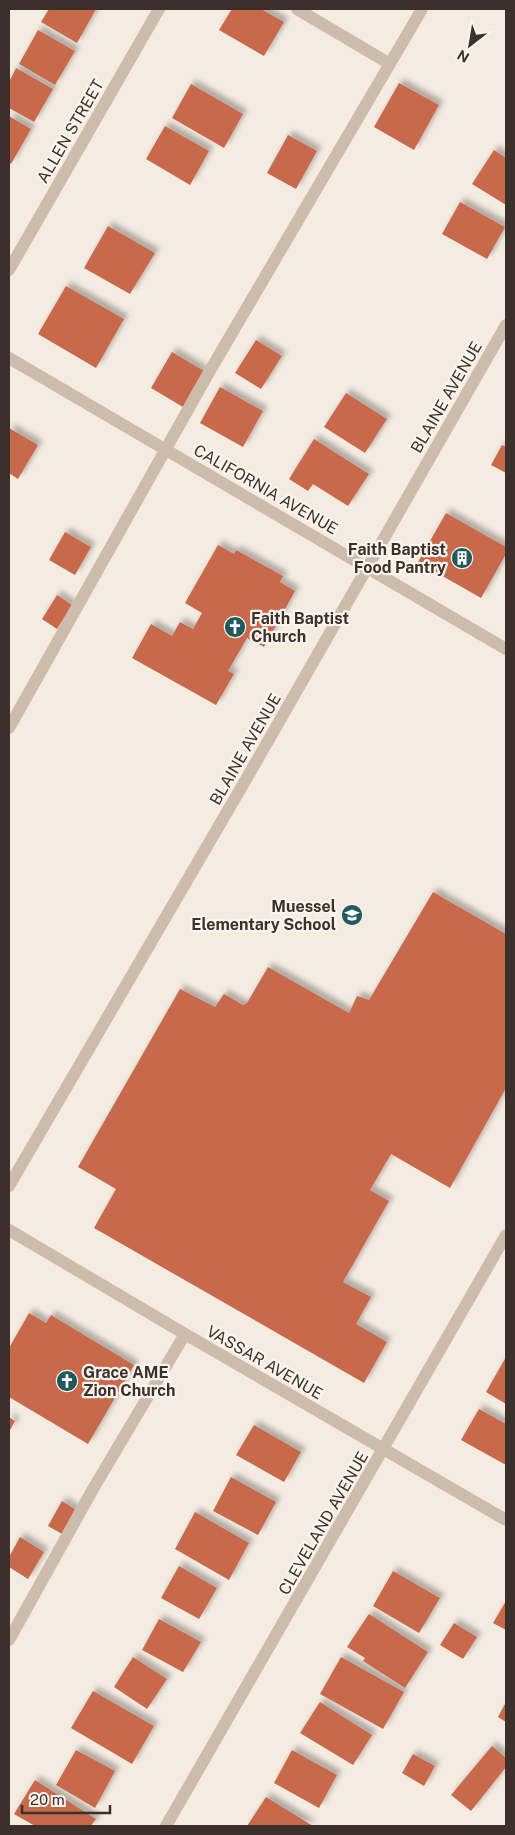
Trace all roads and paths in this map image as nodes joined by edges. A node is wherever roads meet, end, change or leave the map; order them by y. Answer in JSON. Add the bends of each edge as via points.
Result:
{"nodes":[{"id":1,"x":159,"y":9,"type":"edge"},
{"id":2,"x":297,"y":9,"type":"edge"},
{"id":3,"x":422,"y":9,"type":"edge"},
{"id":4,"x":390,"y":64,"type":"junction"},
{"id":5,"x":9,"y":270,"type":"edge"},
{"id":6,"x":506,"y":325,"type":"edge"},
{"id":7,"x":9,"y":358,"type":"edge"},
{"id":8,"x":166,"y":450,"type":"junction"},
{"id":9,"x":368,"y":567,"type":"junction"},
{"id":10,"x":506,"y":649,"type":"edge"},
{"id":11,"x":9,"y":728,"type":"edge"},
{"id":12,"x":9,"y":1186,"type":"edge"},
{"id":13,"x":9,"y":1230,"type":"edge"},
{"id":14,"x":506,"y":1235,"type":"edge"},
{"id":15,"x":184,"y":1334,"type":"junction"},
{"id":16,"x":384,"y":1449,"type":"junction"},
{"id":17,"x":506,"y":1520,"type":"edge"},
{"id":18,"x":9,"y":1640,"type":"edge"},
{"id":19,"x":166,"y":1826,"type":"edge"}],
"edges":[{"from":1,"to":5,"type":"street","name":"ALLEN STREET"},
{"from":2,"to":4,"type":"street"},
{"from":3,"to":4,"type":"street"},
{"from":4,"to":8,"type":"street"},
{"from":6,"to":9,"type":"street","name":"BLAINE AVENUE"},
{"from":7,"to":8,"type":"street","name":"CALIFORNIA AVENUE"},
{"from":8,"to":9,"type":"street","name":"CALIFORNIA AVENUE"},
{"from":8,"to":11,"type":"street"},
{"from":9,"to":10,"type":"street","name":"CALIFORNIA AVENUE"},
{"from":9,"to":12,"type":"street","name":"BLAINE AVENUE"},
{"from":13,"to":15,"type":"street","name":"VASSAR AVENUE"},
{"from":14,"to":16,"type":"street","name":"CLEVELAND AVENUE"},
{"from":15,"to":16,"type":"street","name":"VASSAR AVENUE"},
{"from":15,"to":18,"type":"street"},
{"from":16,"to":17,"type":"street","name":"VASSAR AVENUE"},
{"from":16,"to":19,"type":"street","name":"CLEVELAND AVENUE"}]}
